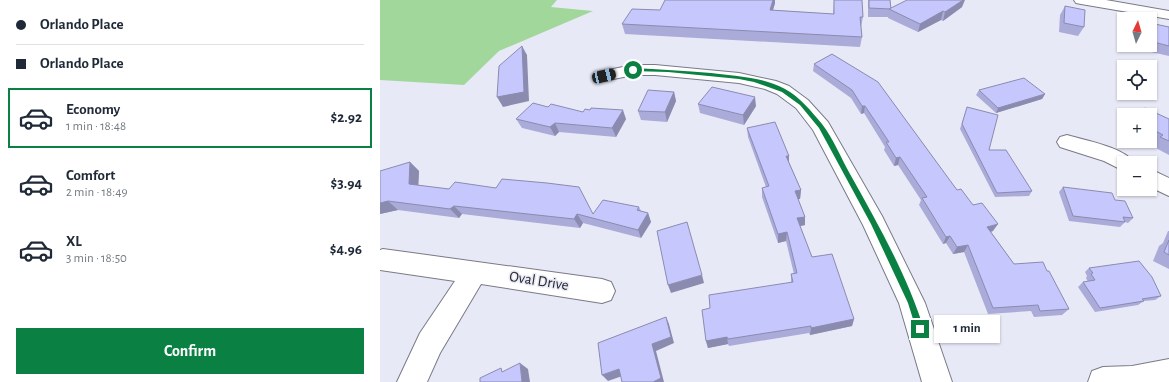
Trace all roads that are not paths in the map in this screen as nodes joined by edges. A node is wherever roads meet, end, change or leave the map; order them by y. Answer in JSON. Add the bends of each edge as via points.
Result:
{"nodes":[{"id":1,"x":1081,"y":0,"type":"edge"},
{"id":2,"x":1169,"y":15,"type":"edge"},
{"id":3,"x":604,"y":76,"type":"dead end"},
{"id":4,"x":1067,"y":142,"type":"dead end"},
{"id":5,"x":1117,"y":159,"type":"edge"},
{"id":6,"x":1157,"y":181,"type":"edge"},
{"id":7,"x":1169,"y":188,"type":"edge"},
{"id":8,"x":383,"y":260,"type":"dead end"},
{"id":9,"x":475,"y":272,"type":"junction"},
{"id":10,"x":602,"y":291,"type":"dead end"},
{"id":11,"x":1169,"y":374,"type":"edge"},
{"id":12,"x":412,"y":382,"type":"edge"},
{"id":13,"x":936,"y":382,"type":"edge"},
{"id":14,"x":1103,"y":382,"type":"edge"}],
"edges":[{"from":1,"to":2,"type":"street"},
{"from":3,"to":13,"type":"street","via":[[633,70],[655,70],[739,78],[783,90],[802,104],[821,126],[874,223],[912,303]]},
{"from":4,"to":5,"type":"street"},
{"from":6,"to":7,"type":"street"},
{"from":8,"to":9,"type":"street","name":"Oval Drive"},
{"from":9,"to":10,"type":"street","name":"Oval Drive"},
{"from":9,"to":12,"type":"street","via":[[430,343]]},
{"from":11,"to":14,"type":"street","via":[[1132,381]]}]}
